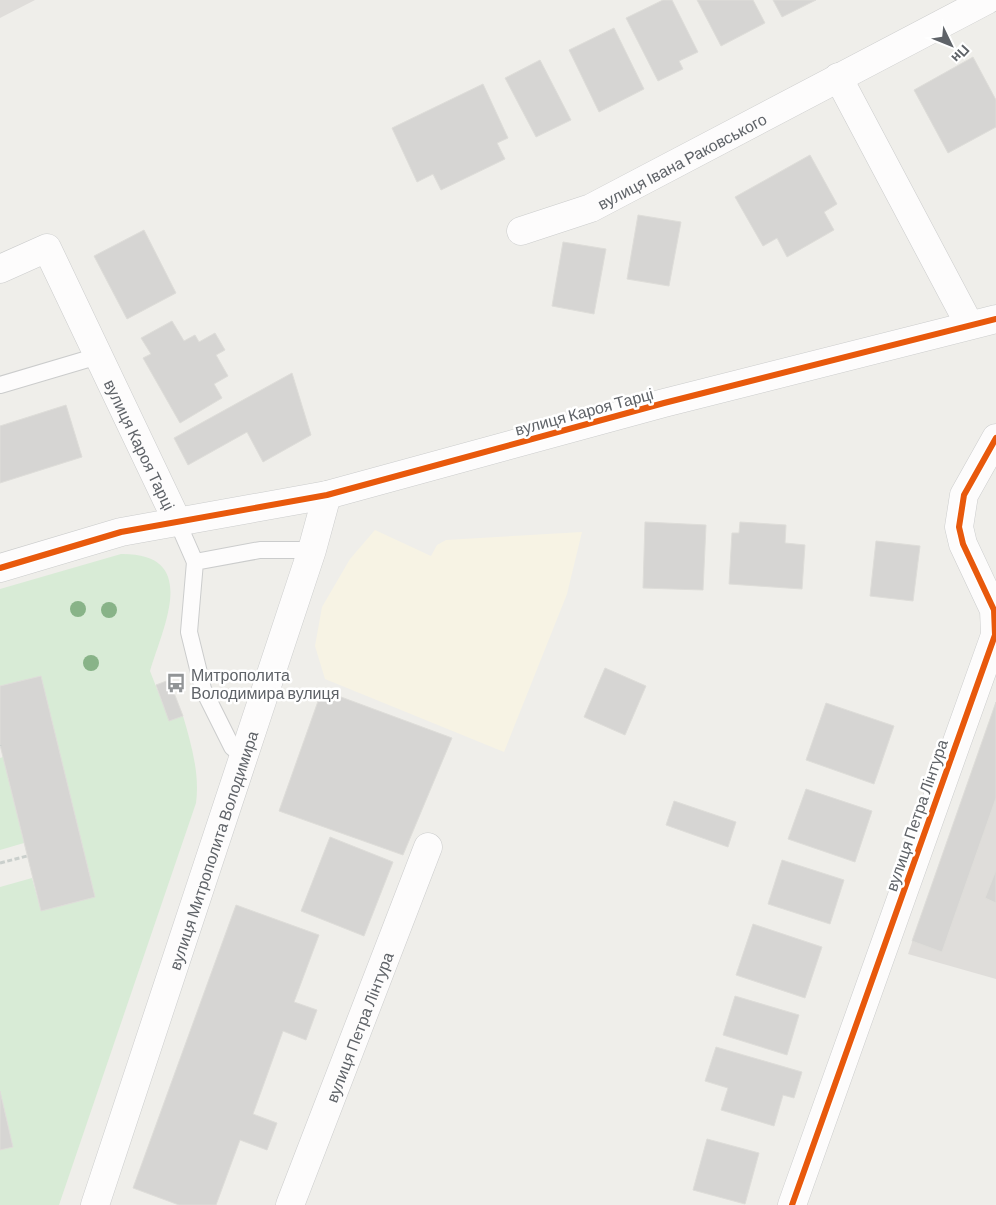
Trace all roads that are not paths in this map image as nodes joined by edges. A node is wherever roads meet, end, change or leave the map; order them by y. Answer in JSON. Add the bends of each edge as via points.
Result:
{"nodes":[{"id":1,"x":987,"y":0,"type":"edge"},
{"id":2,"x":838,"y":78,"type":"junction"},
{"id":3,"x":521,"y":231,"type":"dead end"},
{"id":4,"x":0,"y":269,"type":"edge"},
{"id":5,"x":996,"y":319,"type":"edge"},
{"id":6,"x":969,"y":324,"type":"junction"},
{"id":7,"x":98,"y":356,"type":"junction"},
{"id":8,"x":0,"y":385,"type":"edge"},
{"id":9,"x":996,"y":438,"type":"edge"},
{"id":10,"x":327,"y":494,"type":"junction"},
{"id":11,"x":177,"y":521,"type":"junction"},
{"id":12,"x":312,"y":550,"type":"junction"},
{"id":13,"x":195,"y":562,"type":"junction"},
{"id":14,"x":0,"y":568,"type":"edge"},
{"id":15,"x":244,"y":757,"type":"junction"},
{"id":16,"x":428,"y":847,"type":"dead end"},
{"id":17,"x":95,"y":1205,"type":"edge"},
{"id":18,"x":290,"y":1205,"type":"edge"},
{"id":19,"x":792,"y":1205,"type":"edge"}],
"edges":[{"from":1,"to":2,"type":"street","name":"вулиця Івана Раковського"},
{"from":2,"to":3,"type":"street","name":"вулиця Івана Раковського","via":[[591,208]]},
{"from":2,"to":6,"type":"street"},
{"from":4,"to":7,"type":"street","name":"вулиця Кароя Тарці","via":[[47,248]]},
{"from":5,"to":6,"type":"street","name":"вулиця Кароя Тарці"},
{"from":6,"to":10,"type":"street","name":"вулиця Кароя Тарці"},
{"from":7,"to":8,"type":"lane"},
{"from":7,"to":11,"type":"street","name":"вулиця Кароя Тарці"},
{"from":9,"to":19,"type":"street","name":"вулиця Петра Лінтура","via":[[964,495],[959,527],[963,544],[994,610],[995,635]]},
{"from":10,"to":11,"type":"street","name":"вулиця Кароя Тарці"},
{"from":10,"to":12,"type":"street","name":"вулиця Митрополита Володимира"},
{"from":11,"to":13,"type":"lane"},
{"from":11,"to":14,"type":"street","via":[[121,532]]},
{"from":12,"to":13,"type":"lane","via":[[260,550]]},
{"from":12,"to":15,"type":"street","name":"вулиця Митрополита Володимира"},
{"from":13,"to":15,"type":"lane","via":[[189,632],[204,689],[232,747]]},
{"from":15,"to":17,"type":"street","name":"вулиця Митрополита Володимира"},
{"from":16,"to":18,"type":"street","name":"вулиця Петра Лінтура"}]}
